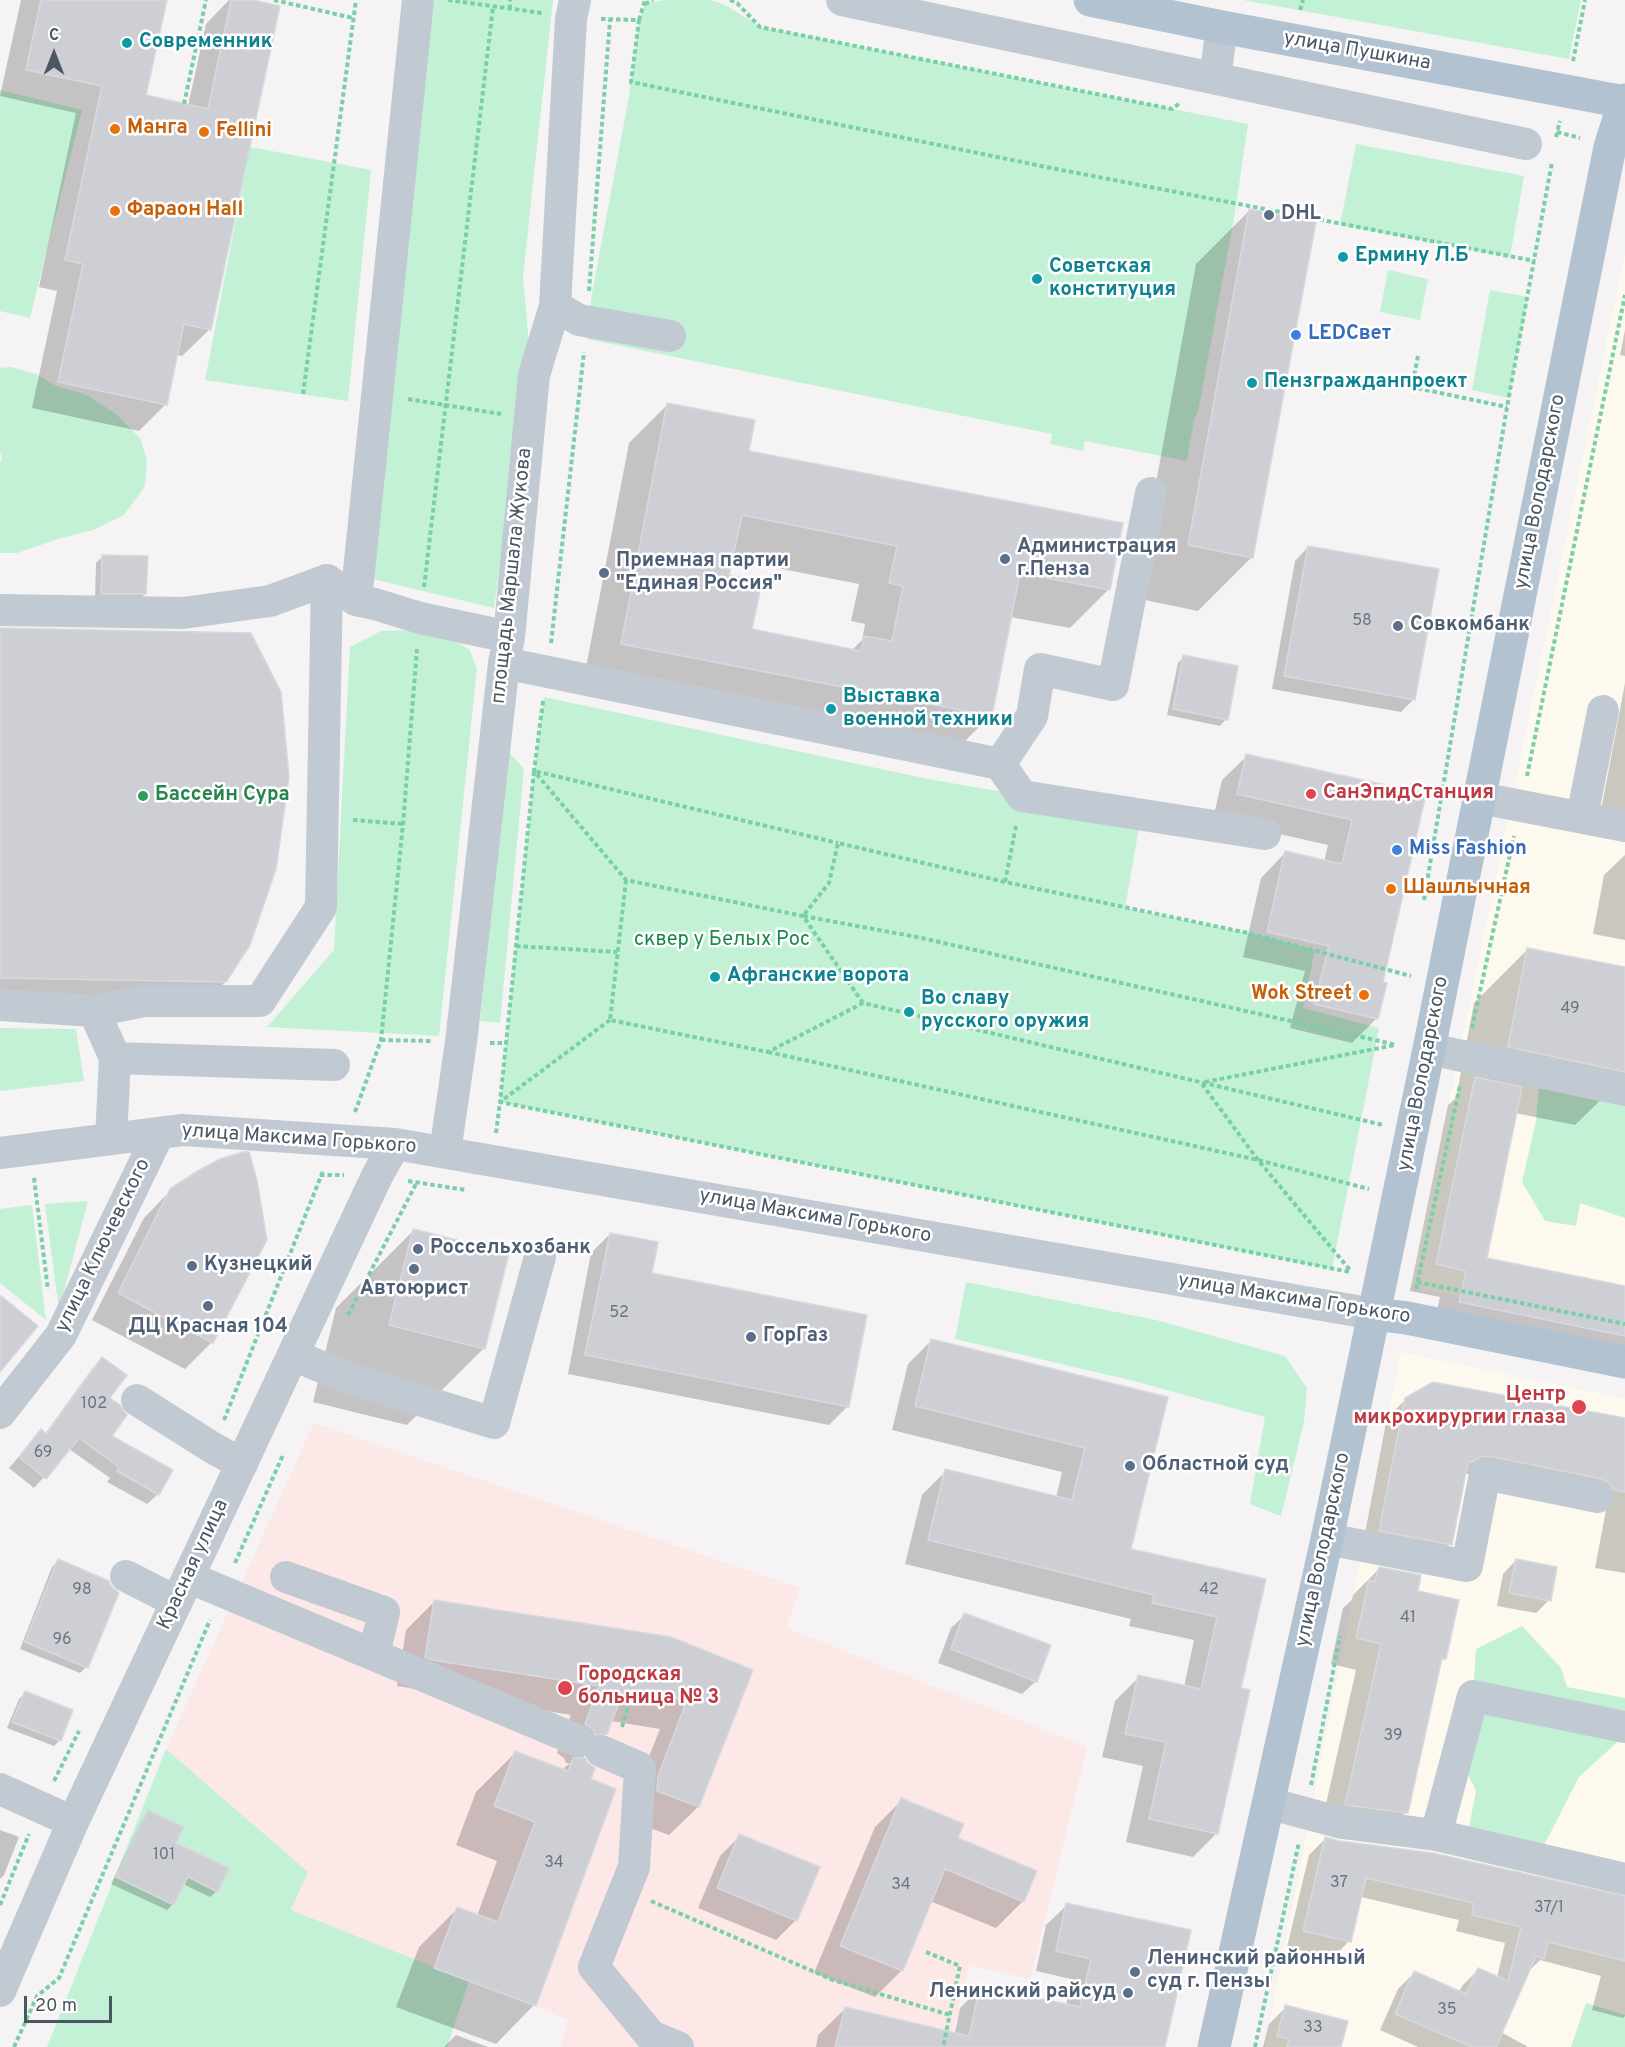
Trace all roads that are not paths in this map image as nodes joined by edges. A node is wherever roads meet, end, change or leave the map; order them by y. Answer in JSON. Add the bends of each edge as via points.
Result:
{"nodes":[{"id":1,"x":418,"y":0,"type":"edge"},
{"id":2,"x":842,"y":0,"type":"edge"},
{"id":3,"x":1090,"y":0,"type":"edge"},
{"id":4,"x":572,"y":11,"type":"edge"},
{"id":5,"x":1222,"y":27,"type":"junction"},
{"id":6,"x":1215,"y":78,"type":"junction"},
{"id":7,"x":1625,"y":101,"type":"edge"},
{"id":8,"x":1526,"y":144,"type":"dead end"},
{"id":9,"x":555,"y":306,"type":"junction"},
{"id":10,"x":670,"y":336,"type":"dead end"},
{"id":11,"x":1151,"y":493,"type":"dead end"},
{"id":12,"x":327,"y":580,"type":"junction"},
{"id":13,"x":356,"y":600,"type":"junction"},
{"id":14,"x":0,"y":610,"type":"edge"},
{"id":15,"x":507,"y":650,"type":"junction"},
{"id":16,"x":1603,"y":711,"type":"dead end"},
{"id":17,"x":1000,"y":764,"type":"junction"},
{"id":18,"x":1479,"y":798,"type":"junction"},
{"id":19,"x":1582,"y":818,"type":"junction"},
{"id":20,"x":1625,"y":826,"type":"edge"},
{"id":21,"x":1265,"y":834,"type":"dead end"},
{"id":22,"x":0,"y":1005,"type":"edge"},
{"id":23,"x":94,"y":1011,"type":"junction"},
{"id":24,"x":1429,"y":1049,"type":"junction"},
{"id":25,"x":115,"y":1058,"type":"junction"},
{"id":26,"x":334,"y":1065,"type":"dead end"},
{"id":27,"x":1625,"y":1090,"type":"edge"},
{"id":28,"x":159,"y":1133,"type":"junction"},
{"id":29,"x":111,"y":1139,"type":"junction"},
{"id":30,"x":395,"y":1143,"type":"junction"},
{"id":31,"x":445,"y":1152,"type":"junction"},
{"id":32,"x":0,"y":1153,"type":"edge"},
{"id":33,"x":540,"y":1257,"type":"dead end"},
{"id":34,"x":1374,"y":1314,"type":"junction"},
{"id":35,"x":293,"y":1355,"type":"junction"},
{"id":36,"x":1625,"y":1362,"type":"edge"},
{"id":37,"x":137,"y":1400,"type":"dead end"},
{"id":38,"x":0,"y":1413,"type":"edge"},
{"id":39,"x":242,"y":1464,"type":"junction"},
{"id":40,"x":1598,"y":1497,"type":"dead end"},
{"id":41,"x":1328,"y":1539,"type":"junction"},
{"id":42,"x":126,"y":1576,"type":"dead end"},
{"id":43,"x":286,"y":1577,"type":"dead end"},
{"id":44,"x":182,"y":1589,"type":"junction"},
{"id":45,"x":374,"y":1655,"type":"junction"},
{"id":46,"x":1625,"y":1727,"type":"edge"},
{"id":47,"x":0,"y":1789,"type":"edge"},
{"id":48,"x":1268,"y":1803,"type":"junction"},
{"id":49,"x":73,"y":1822,"type":"junction"},
{"id":50,"x":1436,"y":1836,"type":"junction"},
{"id":51,"x":1625,"y":1879,"type":"edge"},
{"id":52,"x":0,"y":1991,"type":"edge"},
{"id":53,"x":678,"y":2047,"type":"edge"},
{"id":54,"x":1214,"y":2047,"type":"edge"}],
"edges":[{"from":1,"to":13,"type":"street"},
{"from":2,"to":6,"type":"street"},
{"from":3,"to":5,"type":"main road","name":"улица Пушкина"},
{"from":4,"to":9,"type":"street","name":"площадь Маршала Жукова"},
{"from":5,"to":6,"type":"street"},
{"from":5,"to":7,"type":"main road","name":"улица Пушкина"},
{"from":6,"to":8,"type":"street"},
{"from":7,"to":18,"type":"main road","name":"улица Володарского","via":[[1610,147]]},
{"from":9,"to":10,"type":"street","via":[[579,320]]},
{"from":9,"to":15,"type":"street","name":"площадь Маршала Жукова","via":[[534,375]]},
{"from":11,"to":17,"type":"street","via":[[1113,685],[1040,669],[1032,716]]},
{"from":12,"to":13,"type":"street"},
{"from":12,"to":14,"type":"street","via":[[270,601],[183,613]]},
{"from":12,"to":23,"type":"street","via":[[321,907],[260,1001],[144,1001]]},
{"from":13,"to":15,"type":"street","via":[[420,618]]},
{"from":15,"to":17,"type":"street","via":[[548,672]]},
{"from":15,"to":31,"type":"street","name":"площадь Маршала Жукова"},
{"from":16,"to":19,"type":"street"},
{"from":17,"to":21,"type":"street","via":[[1022,796]]},
{"from":18,"to":19,"type":"street"},
{"from":18,"to":24,"type":"main road","name":"улица Володарского"},
{"from":19,"to":20,"type":"street"},
{"from":22,"to":23,"type":"street"},
{"from":23,"to":25,"type":"street"},
{"from":24,"to":27,"type":"street"},
{"from":24,"to":34,"type":"main road","name":"улица Володарского"},
{"from":25,"to":26,"type":"street"},
{"from":25,"to":29,"type":"street"},
{"from":28,"to":29,"type":"street","name":"улица Максима Горького"},
{"from":28,"to":30,"type":"street","name":"улица Максима Горького","via":[[183,1130]]},
{"from":28,"to":38,"type":"street","name":"улица Ключевского","via":[[61,1335]]},
{"from":29,"to":32,"type":"street","name":"улица Максима Горького"},
{"from":30,"to":31,"type":"street","name":"улица Максима Горького"},
{"from":30,"to":35,"type":"street","name":"Красная улица"},
{"from":31,"to":34,"type":"street","name":"улица Максима Горького"},
{"from":33,"to":35,"type":"street","via":[[494,1423],[348,1378]]},
{"from":34,"to":36,"type":"main road","name":"улица Максима Горького"},
{"from":34,"to":41,"type":"main road","name":"улица Володарского"},
{"from":35,"to":39,"type":"street","name":"Красная улица"},
{"from":37,"to":39,"type":"street"},
{"from":39,"to":44,"type":"street","name":"Красная улица"},
{"from":40,"to":41,"type":"street","via":[[1485,1474],[1467,1566]]},
{"from":41,"to":48,"type":"main road","name":"улица Володарского"},
{"from":42,"to":44,"type":"street"},
{"from":43,"to":45,"type":"street","via":[[384,1612]]},
{"from":44,"to":45,"type":"street"},
{"from":44,"to":49,"type":"street","name":"Красная улица"},
{"from":45,"to":53,"type":"street","via":[[640,1767],[634,1866],[594,1967],[651,2036]]},
{"from":46,"to":50,"type":"street","via":[[1473,1696]]},
{"from":47,"to":49,"type":"street"},
{"from":48,"to":50,"type":"street","via":[[1342,1823]]},
{"from":48,"to":54,"type":"main road","name":"улица Володарского"},
{"from":49,"to":52,"type":"street","name":"Красная улица"},
{"from":50,"to":51,"type":"street"}]}
